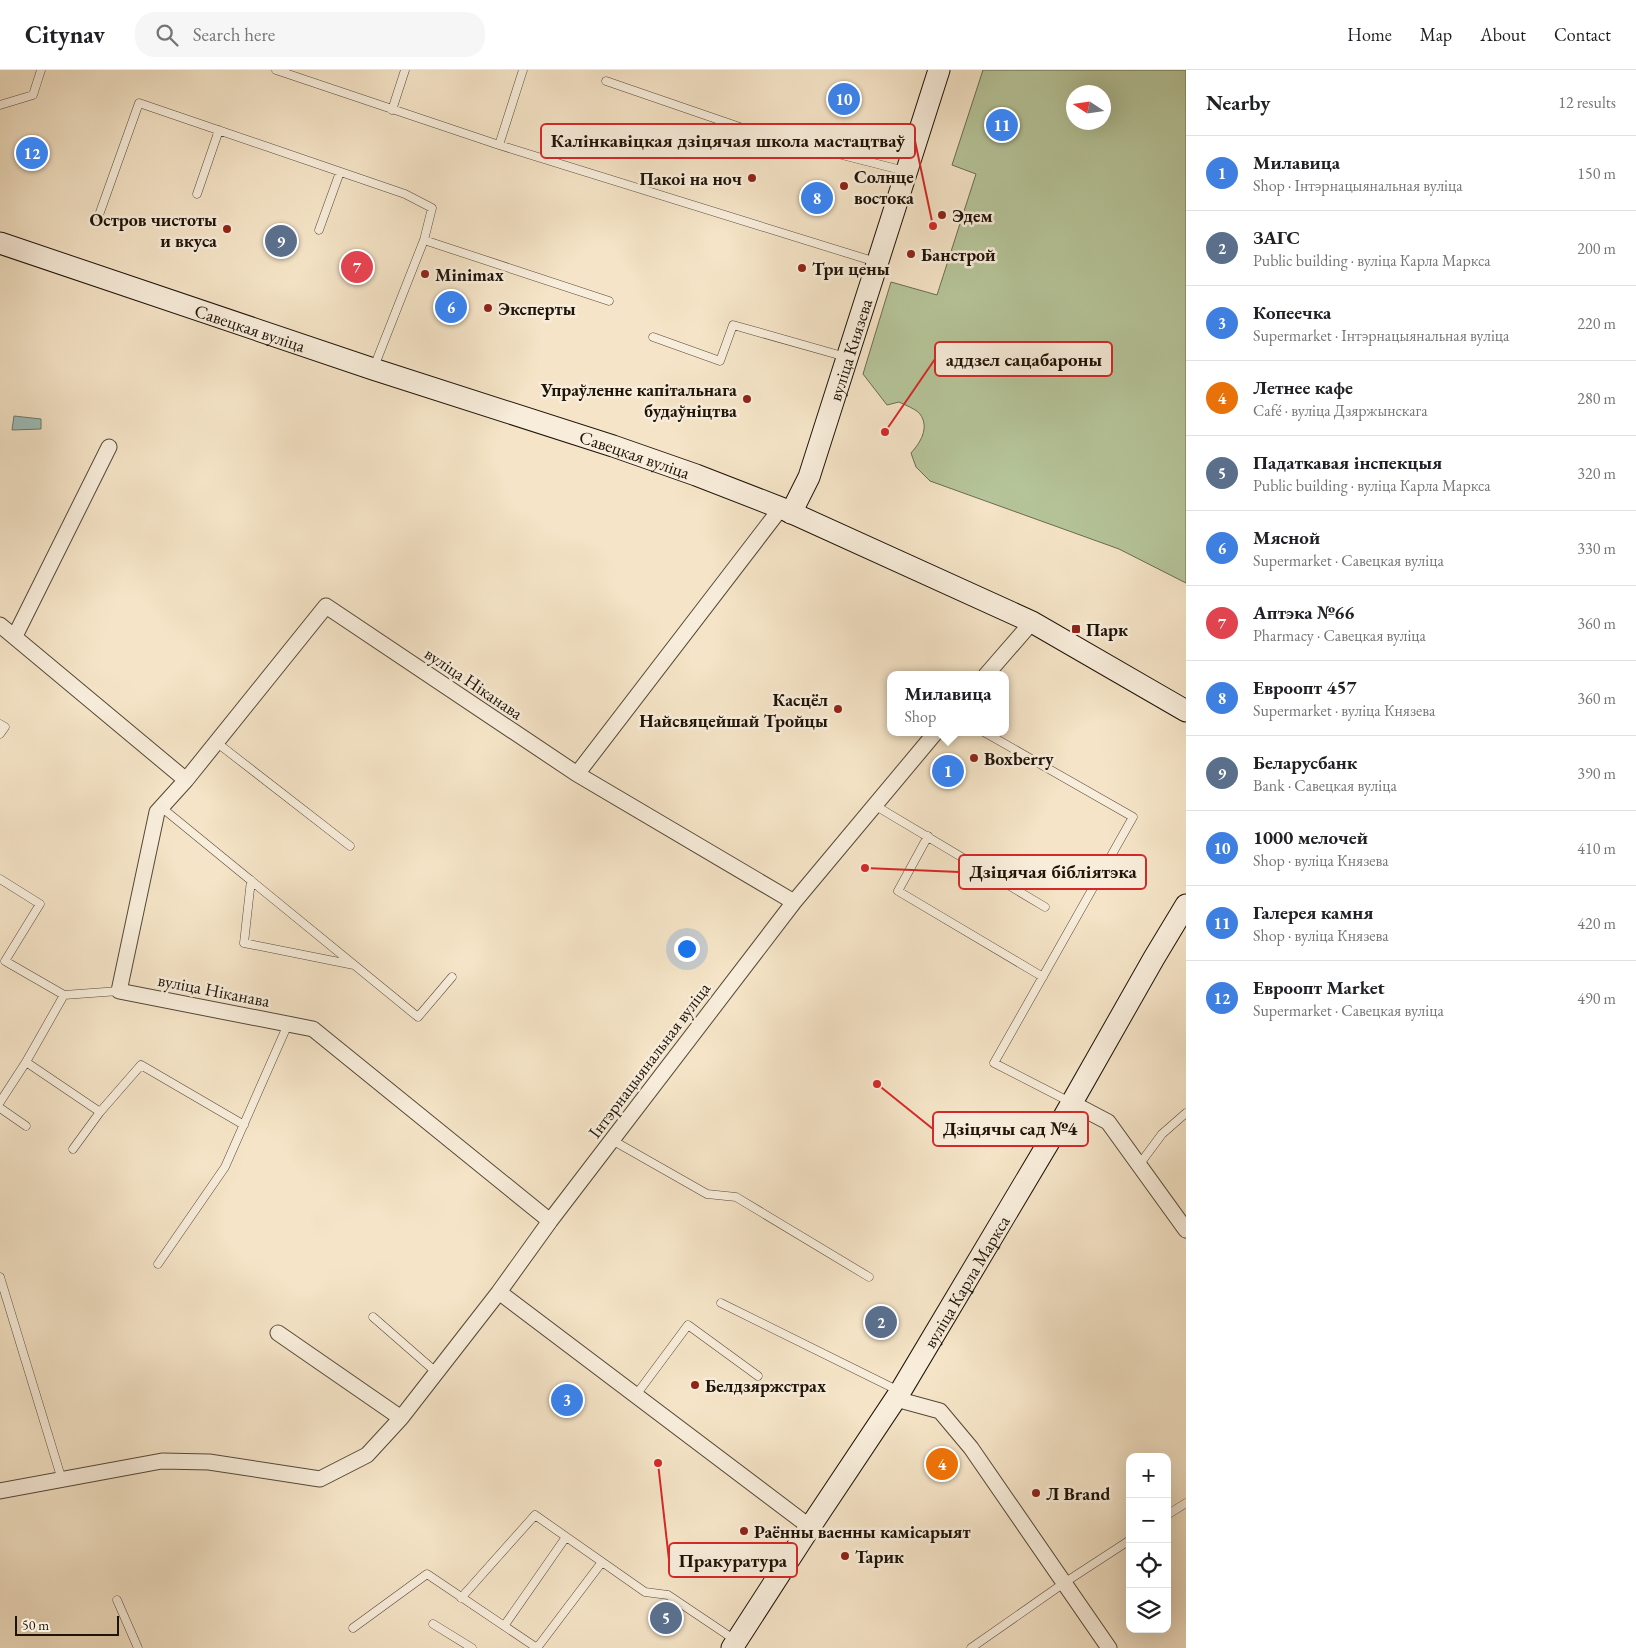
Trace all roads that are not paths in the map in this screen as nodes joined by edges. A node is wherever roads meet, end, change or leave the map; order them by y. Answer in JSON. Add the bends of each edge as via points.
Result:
{"nodes":[{"id":1,"x":41,"y":70,"type":"edge"},
{"id":2,"x":276,"y":70,"type":"edge"},
{"id":3,"x":405,"y":70,"type":"edge"},
{"id":4,"x":523,"y":70,"type":"edge"},
{"id":5,"x":939,"y":70,"type":"edge"},
{"id":6,"x":300,"y":74,"type":"edge"},
{"id":7,"x":606,"y":81,"type":"dead end"},
{"id":8,"x":0,"y":105,"type":"edge"},
{"id":9,"x":392,"y":110,"type":"junction"},
{"id":10,"x":219,"y":130,"type":"junction"},
{"id":11,"x":499,"y":145,"type":"junction"},
{"id":12,"x":340,"y":172,"type":"junction"},
{"id":13,"x":906,"y":172,"type":"junction"},
{"id":14,"x":197,"y":194,"type":"dead end"},
{"id":15,"x":99,"y":215,"type":"dead end"},
{"id":16,"x":319,"y":230,"type":"dead end"},
{"id":17,"x":424,"y":240,"type":"junction"},
{"id":18,"x":0,"y":243,"type":"edge"},
{"id":19,"x":878,"y":262,"type":"junction"},
{"id":20,"x":609,"y":301,"type":"dead end"},
{"id":21,"x":653,"y":337,"type":"dead end"},
{"id":22,"x":848,"y":357,"type":"junction"},
{"id":23,"x":373,"y":369,"type":"junction"},
{"id":24,"x":109,"y":447,"type":"dead end"},
{"id":25,"x":786,"y":511,"type":"junction"},
{"id":26,"x":1032,"y":622,"type":"junction"},
{"id":27,"x":0,"y":625,"type":"edge"},
{"id":28,"x":15,"y":636,"type":"junction"},
{"id":29,"x":989,"y":671,"type":"edge"},
{"id":30,"x":1186,"y":711,"type":"edge"},
{"id":31,"x":0,"y":724,"type":"edge"},
{"id":32,"x":0,"y":734,"type":"edge"},
{"id":33,"x":933,"y":736,"type":"edge"},
{"id":34,"x":991,"y":736,"type":"edge"},
{"id":35,"x":216,"y":742,"type":"junction"},
{"id":36,"x":577,"y":774,"type":"junction"},
{"id":37,"x":186,"y":780,"type":"junction"},
{"id":38,"x":876,"y":806,"type":"junction"},
{"id":39,"x":161,"y":807,"type":"junction"},
{"id":40,"x":928,"y":836,"type":"junction"},
{"id":41,"x":350,"y":846,"type":"dead end"},
{"id":42,"x":0,"y":879,"type":"edge"},
{"id":43,"x":251,"y":880,"type":"junction"},
{"id":44,"x":794,"y":902,"type":"junction"},
{"id":45,"x":1186,"y":906,"type":"edge"},
{"id":46,"x":1045,"y":907,"type":"dead end"},
{"id":47,"x":5,"y":960,"type":"junction"},
{"id":48,"x":355,"y":965,"type":"junction"},
{"id":49,"x":0,"y":968,"type":"edge"},
{"id":50,"x":452,"y":976,"type":"dead end"},
{"id":51,"x":1043,"y":977,"type":"junction"},
{"id":52,"x":119,"y":991,"type":"junction"},
{"id":53,"x":64,"y":995,"type":"junction"},
{"id":54,"x":288,"y":1024,"type":"junction"},
{"id":55,"x":26,"y":1062,"type":"junction"},
{"id":56,"x":0,"y":1102,"type":"edge"},
{"id":57,"x":1072,"y":1103,"type":"junction"},
{"id":58,"x":0,"y":1108,"type":"edge"},
{"id":59,"x":100,"y":1112,"type":"junction"},
{"id":60,"x":1186,"y":1113,"type":"edge"},
{"id":61,"x":244,"y":1125,"type":"junction"},
{"id":62,"x":26,"y":1126,"type":"dead end"},
{"id":63,"x":612,"y":1140,"type":"junction"},
{"id":64,"x":73,"y":1149,"type":"dead end"},
{"id":65,"x":1139,"y":1165,"type":"junction"},
{"id":66,"x":550,"y":1220,"type":"junction"},
{"id":67,"x":1186,"y":1230,"type":"edge"},
{"id":68,"x":158,"y":1264,"type":"dead end"},
{"id":69,"x":0,"y":1277,"type":"edge"},
{"id":70,"x":869,"y":1277,"type":"dead end"},
{"id":71,"x":499,"y":1292,"type":"junction"},
{"id":72,"x":722,"y":1303,"type":"dead end"},
{"id":73,"x":373,"y":1317,"type":"dead end"},
{"id":74,"x":278,"y":1333,"type":"dead end"},
{"id":75,"x":436,"y":1372,"type":"junction"},
{"id":76,"x":758,"y":1376,"type":"dead end"},
{"id":77,"x":636,"y":1395,"type":"junction"},
{"id":78,"x":898,"y":1395,"type":"junction"},
{"id":79,"x":401,"y":1418,"type":"junction"},
{"id":80,"x":62,"y":1480,"type":"junction"},
{"id":81,"x":0,"y":1491,"type":"edge"},
{"id":82,"x":1186,"y":1503,"type":"edge"},
{"id":83,"x":1171,"y":1513,"type":"edge"},
{"id":84,"x":810,"y":1527,"type":"junction"},
{"id":85,"x":566,"y":1537,"type":"junction"},
{"id":86,"x":1126,"y":1543,"type":"edge"},
{"id":87,"x":602,"y":1562,"type":"junction"},
{"id":88,"x":1064,"y":1583,"type":"junction"},
{"id":89,"x":461,"y":1598,"type":"junction"},
{"id":90,"x":117,"y":1600,"type":"dead end"},
{"id":91,"x":433,"y":1624,"type":"dead end"},
{"id":92,"x":504,"y":1626,"type":"junction"},
{"id":93,"x":353,"y":1628,"type":"dead end"},
{"id":94,"x":734,"y":1645,"type":"edge"},
{"id":95,"x":138,"y":1648,"type":"edge"},
{"id":96,"x":472,"y":1648,"type":"edge"},
{"id":97,"x":537,"y":1648,"type":"edge"},
{"id":98,"x":971,"y":1648,"type":"edge"},
{"id":99,"x":1109,"y":1648,"type":"edge"}],
"edges":[{"from":1,"to":8,"type":"lane","via":[[33,95]]},
{"from":2,"to":6,"type":"lane"},
{"from":3,"to":9,"type":"lane"},
{"from":4,"to":11,"type":"lane"},
{"from":5,"to":13,"type":"main road","name":"вуліца Князева"},
{"from":6,"to":9,"type":"lane"},
{"from":7,"to":13,"type":"lane","via":[[760,134]]},
{"from":9,"to":11,"type":"lane"},
{"from":10,"to":12,"type":"lane"},
{"from":10,"to":14,"type":"lane"},
{"from":10,"to":15,"type":"lane","via":[[139,103]]},
{"from":11,"to":19,"type":"lane"},
{"from":12,"to":16,"type":"lane"},
{"from":12,"to":17,"type":"lane","via":[[405,194],[432,208]]},
{"from":13,"to":19,"type":"main road","name":"вуліца Князева"},
{"from":17,"to":20,"type":"lane"},
{"from":17,"to":23,"type":"lane"},
{"from":18,"to":23,"type":"main road","name":"Савецкая вуліца"},
{"from":19,"to":22,"type":"main road","name":"вуліца Князева"},
{"from":21,"to":22,"type":"lane","via":[[720,361],[733,325]]},
{"from":22,"to":25,"type":"main road","name":"вуліца Князева","via":[[809,477]]},
{"from":23,"to":25,"type":"main road","name":"Савецкая вуліца","via":[[687,472]]},
{"from":24,"to":28,"type":"street"},
{"from":25,"to":26,"type":"main road","name":"Савецкая вуліца"},
{"from":25,"to":36,"type":"street"},
{"from":26,"to":29,"type":"street"},
{"from":26,"to":30,"type":"main road","name":"Савецкая вуліца"},
{"from":27,"to":28,"type":"street"},
{"from":28,"to":37,"type":"street"},
{"from":31,"to":32,"type":"lane","via":[[5,727]]},
{"from":33,"to":38,"type":"street","name":"Інтэрнацыянальная вуліца"},
{"from":34,"to":51,"type":"lane","via":[[1134,818]]},
{"from":35,"to":36,"type":"street","name":"вуліца Ніканава","via":[[326,606]]},
{"from":35,"to":37,"type":"street","name":"вуліца Ніканава"},
{"from":35,"to":41,"type":"lane"},
{"from":36,"to":44,"type":"street","name":"вуліца Ніканава"},
{"from":37,"to":39,"type":"street","name":"вуліца Ніканава"},
{"from":38,"to":40,"type":"lane"},
{"from":38,"to":44,"type":"street","name":"Інтэрнацыянальная вуліца"},
{"from":39,"to":43,"type":"lane"},
{"from":39,"to":52,"type":"street","name":"вуліца Ніканава","via":[[157,812]]},
{"from":40,"to":46,"type":"lane"},
{"from":40,"to":51,"type":"lane","via":[[898,890]]},
{"from":42,"to":47,"type":"lane","via":[[40,904]]},
{"from":43,"to":48,"type":"lane"},
{"from":43,"to":48,"type":"lane","via":[[244,943]]},
{"from":44,"to":63,"type":"street","name":"Інтэрнацыянальная вуліца"},
{"from":45,"to":57,"type":"main road","name":"вуліца Карла Маркса"},
{"from":47,"to":49,"type":"lane"},
{"from":47,"to":53,"type":"lane"},
{"from":48,"to":50,"type":"lane","via":[[418,1017]]},
{"from":51,"to":57,"type":"lane","via":[[994,1063]]},
{"from":52,"to":53,"type":"lane"},
{"from":52,"to":54,"type":"street","name":"вуліца Ніканава"},
{"from":53,"to":55,"type":"lane"},
{"from":54,"to":61,"type":"lane"},
{"from":54,"to":66,"type":"street","name":"вуліца Ніканава","via":[[313,1029]]},
{"from":55,"to":56,"type":"lane"},
{"from":55,"to":59,"type":"lane"},
{"from":57,"to":65,"type":"street","via":[[1108,1122]]},
{"from":57,"to":78,"type":"main road","name":"вуліца Карла Маркса"},
{"from":58,"to":62,"type":"lane"},
{"from":59,"to":61,"type":"lane","via":[[141,1065]]},
{"from":59,"to":64,"type":"lane"},
{"from":60,"to":65,"type":"lane","via":[[1162,1134]]},
{"from":61,"to":68,"type":"lane","via":[[225,1167]]},
{"from":63,"to":66,"type":"street","name":"Інтэрнацыянальная вуліца"},
{"from":63,"to":70,"type":"lane","via":[[707,1194],[736,1197]]},
{"from":65,"to":67,"type":"street"},
{"from":66,"to":71,"type":"street","name":"Інтэрнацыянальная вуліца"},
{"from":69,"to":80,"type":"lane"},
{"from":71,"to":75,"type":"street","name":"Інтэрнацыянальная вуліца"},
{"from":71,"to":77,"type":"street"},
{"from":72,"to":78,"type":"lane"},
{"from":73,"to":75,"type":"lane"},
{"from":74,"to":79,"type":"street"},
{"from":75,"to":79,"type":"street","name":"Інтэрнацыянальная вуліца"},
{"from":76,"to":77,"type":"lane","via":[[688,1325]]},
{"from":77,"to":84,"type":"street"},
{"from":78,"to":84,"type":"main road","name":"вуліца Карла Маркса"},
{"from":78,"to":88,"type":"street","via":[[940,1411],[971,1448]]},
{"from":79,"to":80,"type":"street","name":"Інтэрнацыянальная вуліца","via":[[366,1455],[320,1479],[208,1462],[162,1461]]},
{"from":80,"to":81,"type":"street","name":"Інтэрнацыянальная вуліца"},
{"from":82,"to":83,"type":"lane"},
{"from":84,"to":94,"type":"main road","name":"вуліца Карла Маркса"},
{"from":85,"to":87,"type":"lane"},
{"from":85,"to":89,"type":"lane","via":[[535,1515]]},
{"from":85,"to":92,"type":"lane"},
{"from":86,"to":88,"type":"lane"},
{"from":87,"to":94,"type":"lane","via":[[645,1592],[668,1595]]},
{"from":87,"to":97,"type":"lane"},
{"from":88,"to":98,"type":"lane"},
{"from":88,"to":99,"type":"street"},
{"from":89,"to":92,"type":"lane"},
{"from":89,"to":93,"type":"lane","via":[[427,1574]]},
{"from":90,"to":95,"type":"lane"},
{"from":91,"to":96,"type":"lane"},
{"from":92,"to":97,"type":"lane"}]}
